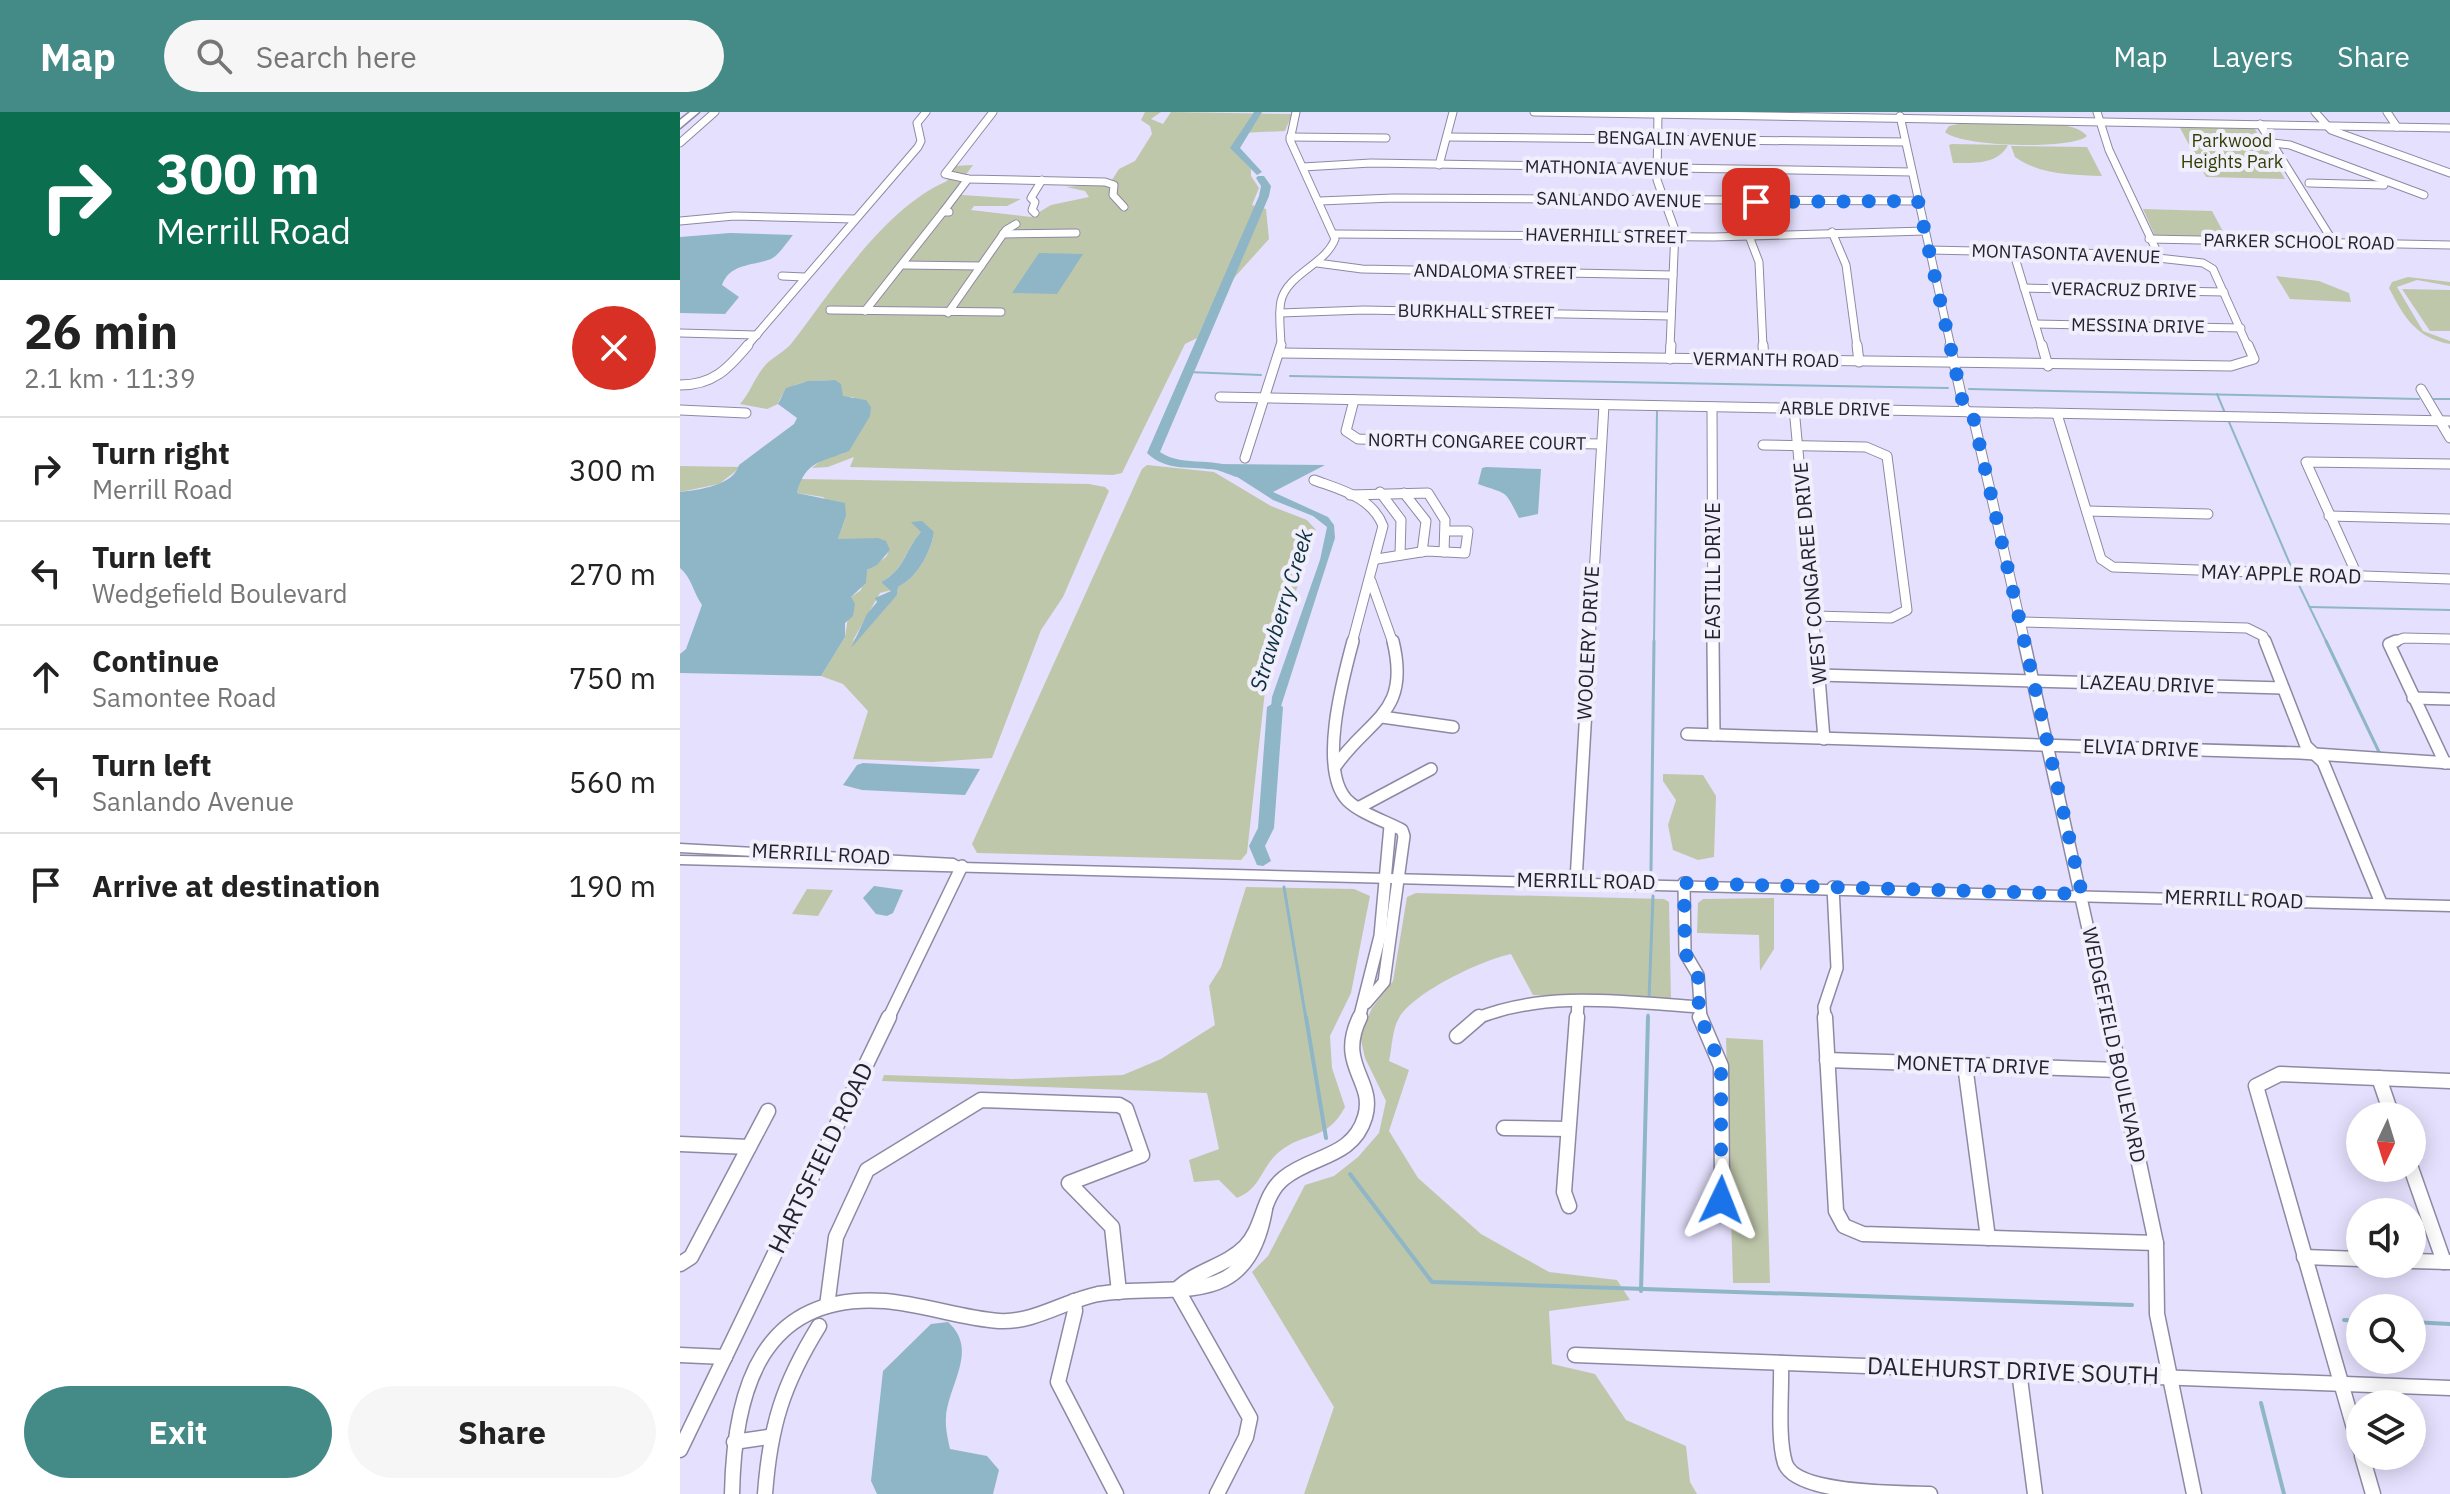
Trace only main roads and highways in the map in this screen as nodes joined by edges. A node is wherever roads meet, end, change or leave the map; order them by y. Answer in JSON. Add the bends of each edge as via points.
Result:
{"nodes":[{"id":1,"x":695,"y":112,"type":"edge"},
{"id":2,"x":680,"y":125,"type":"edge"},
{"id":3,"x":680,"y":848,"type":"edge"},
{"id":4,"x":787,"y":853,"type":"junction"},
{"id":5,"x":680,"y":858,"type":"edge"},
{"id":6,"x":962,"y":866,"type":"junction"},
{"id":7,"x":2449,"y":909,"type":"edge"}],
"edges":[{"from":1,"to":2,"type":"highway"},
{"from":3,"to":4,"type":"main road","name":"MERRILL ROAD"},
{"from":4,"to":5,"type":"main road","via":[[776,859]]},
{"from":4,"to":6,"type":"main road","name":"MERRILL ROAD","via":[[945,860]]},
{"from":5,"to":6,"type":"main road","name":"MERRILL ROAD"},
{"from":6,"to":7,"type":"main road","name":"MERRILL ROAD","via":[[2082,894]]}]}
